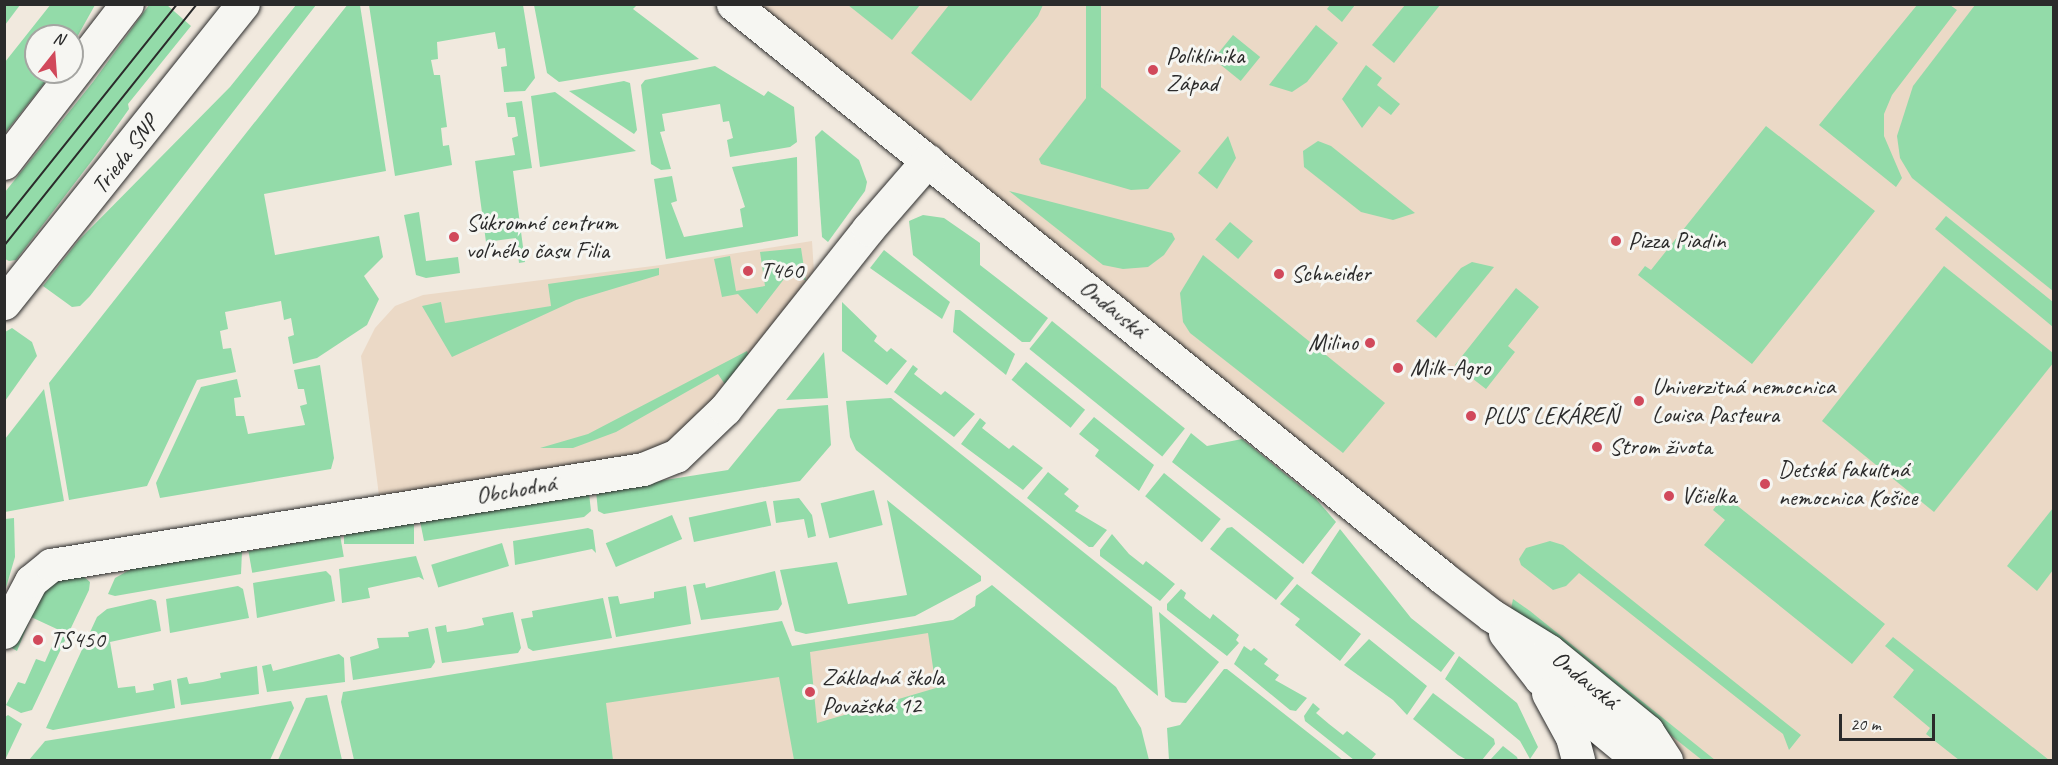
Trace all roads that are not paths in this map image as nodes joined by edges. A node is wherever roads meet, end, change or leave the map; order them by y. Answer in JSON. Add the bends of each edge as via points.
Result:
{"nodes":[{"id":1,"x":127,"y":4,"type":"edge"},
{"id":2,"x":243,"y":4,"type":"edge"},
{"id":3,"x":733,"y":4,"type":"edge"},
{"id":4,"x":928,"y":160,"type":"junction"},
{"id":5,"x":4,"y":163,"type":"edge"},
{"id":6,"x":7,"y":295,"type":"edge"},
{"id":7,"x":1491,"y":615,"type":"junction"},
{"id":8,"x":4,"y":632,"type":"edge"},
{"id":9,"x":1540,"y":678,"type":"junction"},
{"id":10,"x":1578,"y":760,"type":"edge"},
{"id":11,"x":1639,"y":760,"type":"edge"},
{"id":12,"x":1666,"y":760,"type":"edge"}],
"edges":[{"from":1,"to":5,"type":"street"},
{"from":2,"to":6,"type":"street","name":"Trieda SNP"},
{"from":3,"to":4,"type":"street","name":"Ondavská"},
{"from":4,"to":7,"type":"street","name":"Ondavská"},
{"from":4,"to":8,"type":"street","name":"Obchodná","via":[[725,409],[676,456],[643,469],[51,565],[31,581]]},
{"from":7,"to":9,"type":"street","name":"Ondavská"},
{"from":7,"to":12,"type":"street","name":"Ondavská","via":[[1549,651],[1647,730]]},
{"from":9,"to":10,"type":"street","via":[[1572,737]]},
{"from":9,"to":11,"type":"street","name":"Ondavská"}]}
